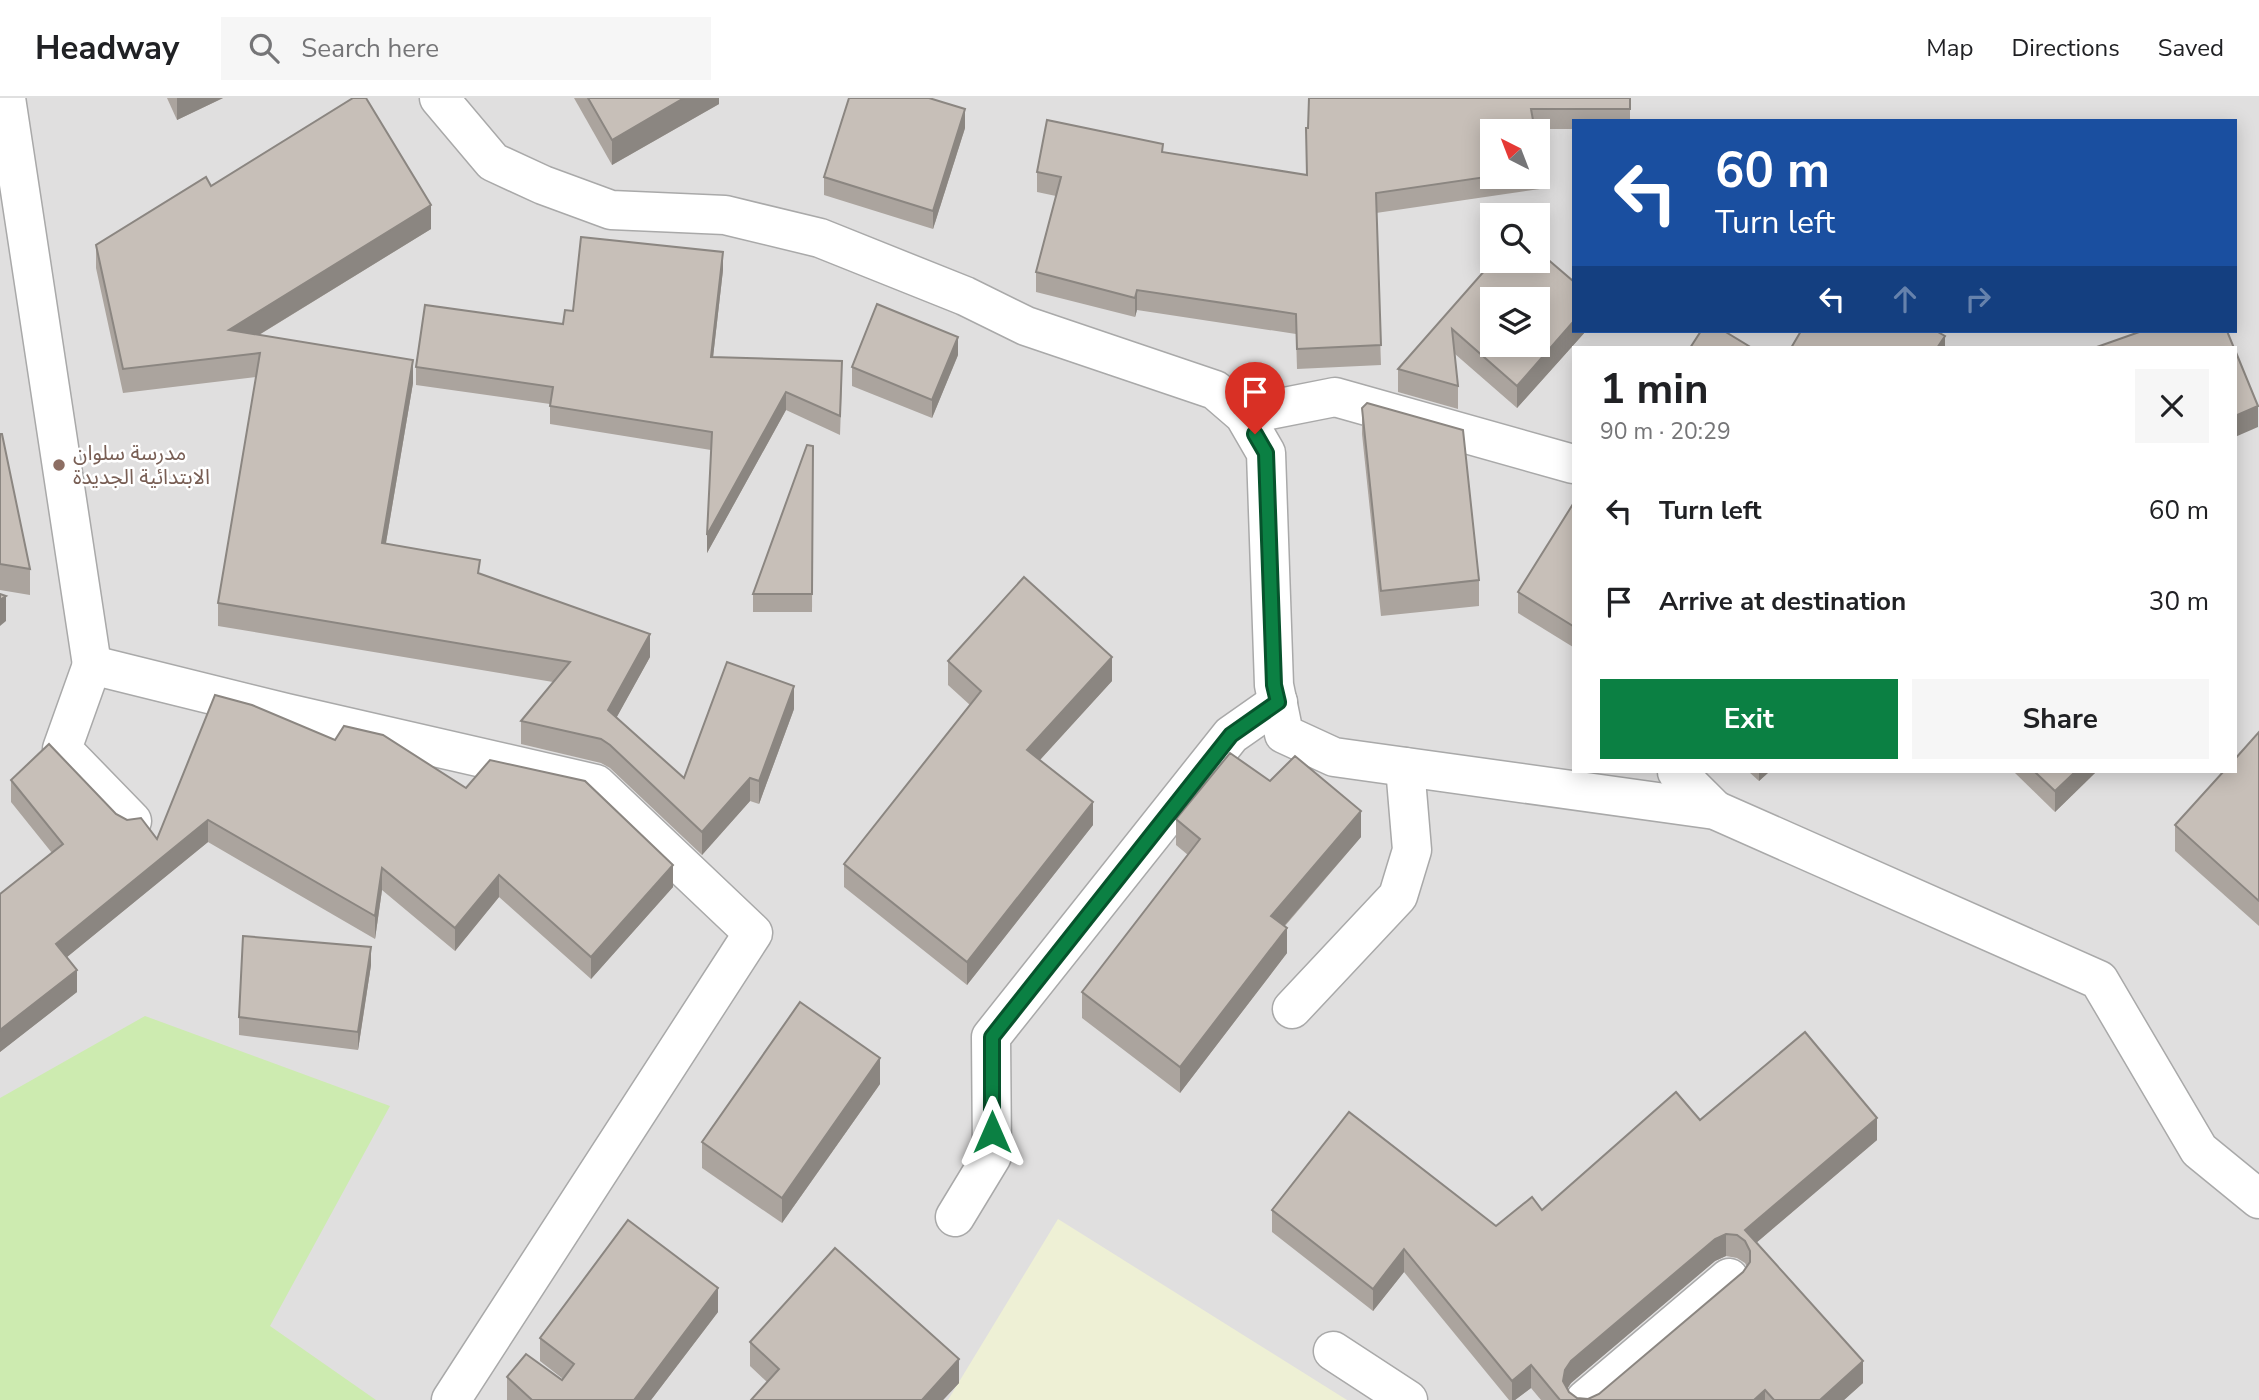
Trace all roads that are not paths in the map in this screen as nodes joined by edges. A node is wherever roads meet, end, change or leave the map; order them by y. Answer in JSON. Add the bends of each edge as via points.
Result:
{"nodes":[{"id":1,"x":6,"y":98,"type":"edge"},
{"id":2,"x":439,"y":98,"type":"edge"},
{"id":3,"x":1244,"y":415,"type":"junction"},
{"id":4,"x":1572,"y":464,"type":"edge"},
{"id":5,"x":92,"y":665,"type":"junction"},
{"id":6,"x":1278,"y":702,"type":"junction"},
{"id":7,"x":1405,"y":767,"type":"junction"},
{"id":8,"x":1678,"y":773,"type":"edge"},
{"id":9,"x":1715,"y":810,"type":"junction"},
{"id":10,"x":132,"y":821,"type":"edge"},
{"id":11,"x":1292,"y":1009,"type":"dead end"},
{"id":12,"x":2259,"y":1199,"type":"edge"},
{"id":13,"x":955,"y":1217,"type":"dead end"},
{"id":14,"x":1729,"y":1278,"type":"dead end"},
{"id":15,"x":1333,"y":1351,"type":"dead end"},
{"id":16,"x":451,"y":1400,"type":"edge"},
{"id":17,"x":1408,"y":1400,"type":"edge"},
{"id":18,"x":1585,"y":1400,"type":"edge"}],
"edges":[{"from":1,"to":5,"type":"street"},
{"from":2,"to":3,"type":"street","via":[[493,162],[543,185],[611,209],[725,215],[820,238],[965,296],[1026,326],[1215,390]]},
{"from":3,"to":4,"type":"street","via":[[1335,397]]},
{"from":3,"to":6,"type":"street","via":[[1266,453]]},
{"from":5,"to":10,"type":"street","via":[[62,749]]},
{"from":5,"to":16,"type":"street","via":[[596,784],[752,933]]},
{"from":6,"to":7,"type":"street","via":[[1284,734],[1334,757]]},
{"from":6,"to":13,"type":"street","via":[[1231,735],[992,1037],[992,1156]]},
{"from":7,"to":9,"type":"street"},
{"from":7,"to":11,"type":"street","via":[[1412,850],[1398,896]]},
{"from":8,"to":9,"type":"street"},
{"from":9,"to":12,"type":"street","via":[[2099,980],[2199,1150]]},
{"from":14,"to":18,"type":"street"},
{"from":15,"to":17,"type":"street"}]}
